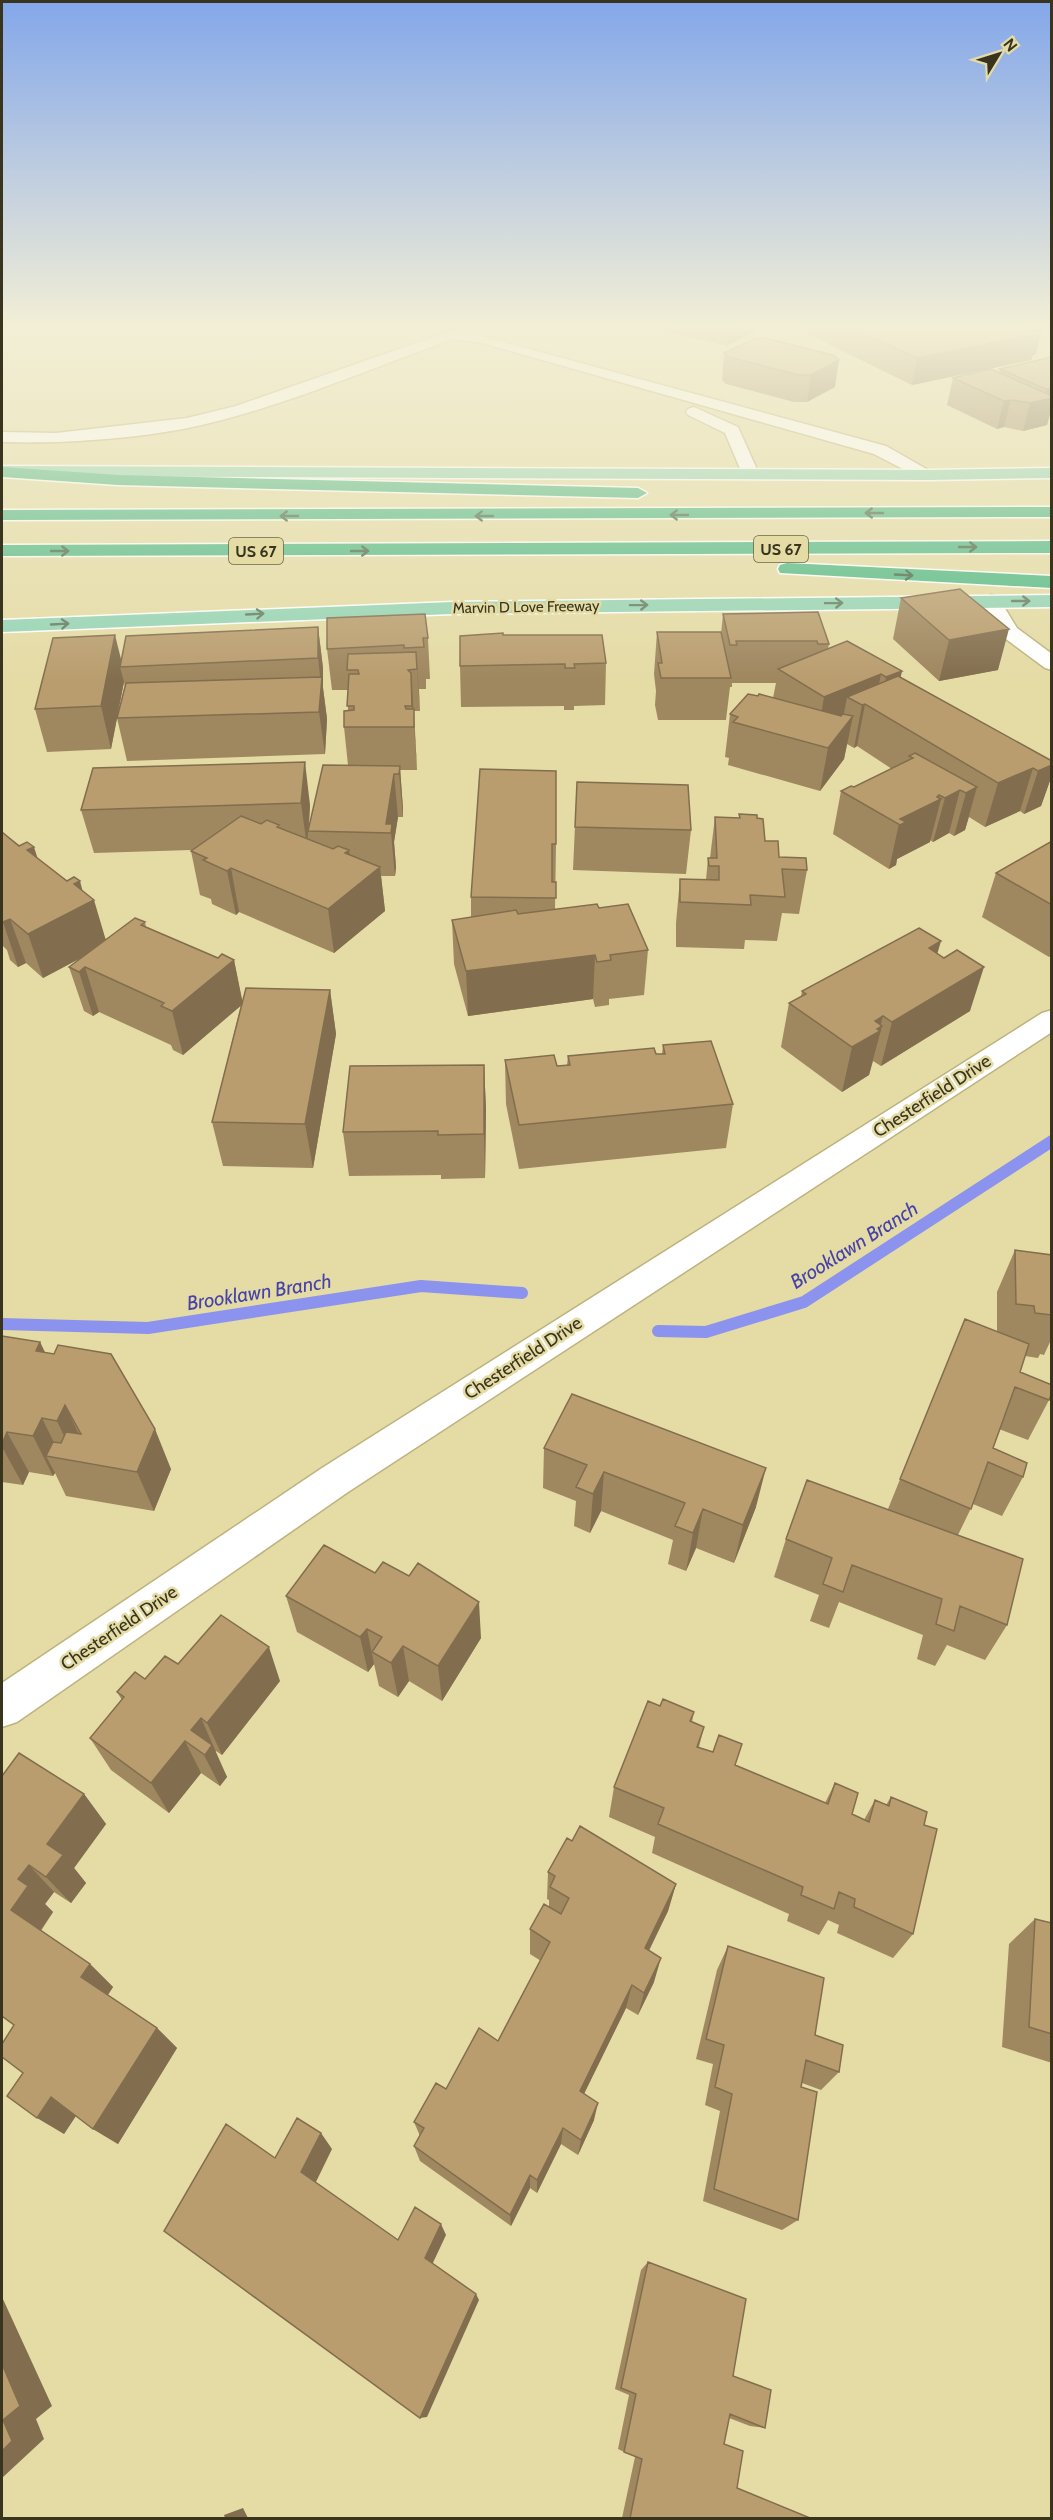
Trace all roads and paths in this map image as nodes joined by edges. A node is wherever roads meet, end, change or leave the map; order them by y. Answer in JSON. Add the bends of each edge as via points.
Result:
{"nodes":[{"id":1,"x":738,"y":446,"type":"edge"},
{"id":2,"x":864,"y":446,"type":"edge"},
{"id":3,"x":2,"y":471,"type":"edge"},
{"id":4,"x":1052,"y":473,"type":"edge"},
{"id":5,"x":750,"y":474,"type":"junction"},
{"id":6,"x":928,"y":475,"type":"junction"},
{"id":7,"x":660,"y":493,"type":"dead end"},
{"id":8,"x":780,"y":496,"type":"dead end"},
{"id":9,"x":1045,"y":512,"type":"edge"},
{"id":10,"x":2,"y":514,"type":"edge"},
{"id":11,"x":1052,"y":547,"type":"edge"},
{"id":12,"x":510,"y":550,"type":"junction"},
{"id":13,"x":2,"y":551,"type":"edge"},
{"id":14,"x":1052,"y":582,"type":"edge"},
{"id":15,"x":991,"y":601,"type":"junction"},
{"id":16,"x":1052,"y":601,"type":"edge"},
{"id":17,"x":2,"y":626,"type":"edge"},
{"id":18,"x":1052,"y":664,"type":"edge"},
{"id":19,"x":1052,"y":1019,"type":"edge"},
{"id":20,"x":2,"y":1707,"type":"edge"}],
"edges":[{"from":1,"to":5,"type":"street"},
{"from":2,"to":6,"type":"street"},
{"from":3,"to":5,"type":"main road"},
{"from":3,"to":7,"type":"highway","via":[[118,480]]},
{"from":4,"to":6,"type":"main road"},
{"from":5,"to":6,"type":"main road"},
{"from":8,"to":9,"type":"highway","via":[[887,498]]},
{"from":9,"to":10,"type":"highway","number":"US 67","one_way":true},
{"from":12,"to":11,"type":"highway","number":"US 67","one_way":true},
{"from":13,"to":12,"type":"highway","number":"US 67","one_way":true},
{"from":12,"to":14,"type":"highway","one_way":true,"via":[[584,558]]},
{"from":15,"to":16,"type":"main road","name":"Marvin D Love Freeway","one_way":true},
{"from":17,"to":15,"type":"main road","name":"Marvin D Love Freeway","one_way":true,"via":[[452,608]]},
{"from":15,"to":18,"type":"street","via":[[1009,632]]},
{"from":19,"to":20,"type":"street","name":"Chesterfield Drive","via":[[335,1480]]}]}
